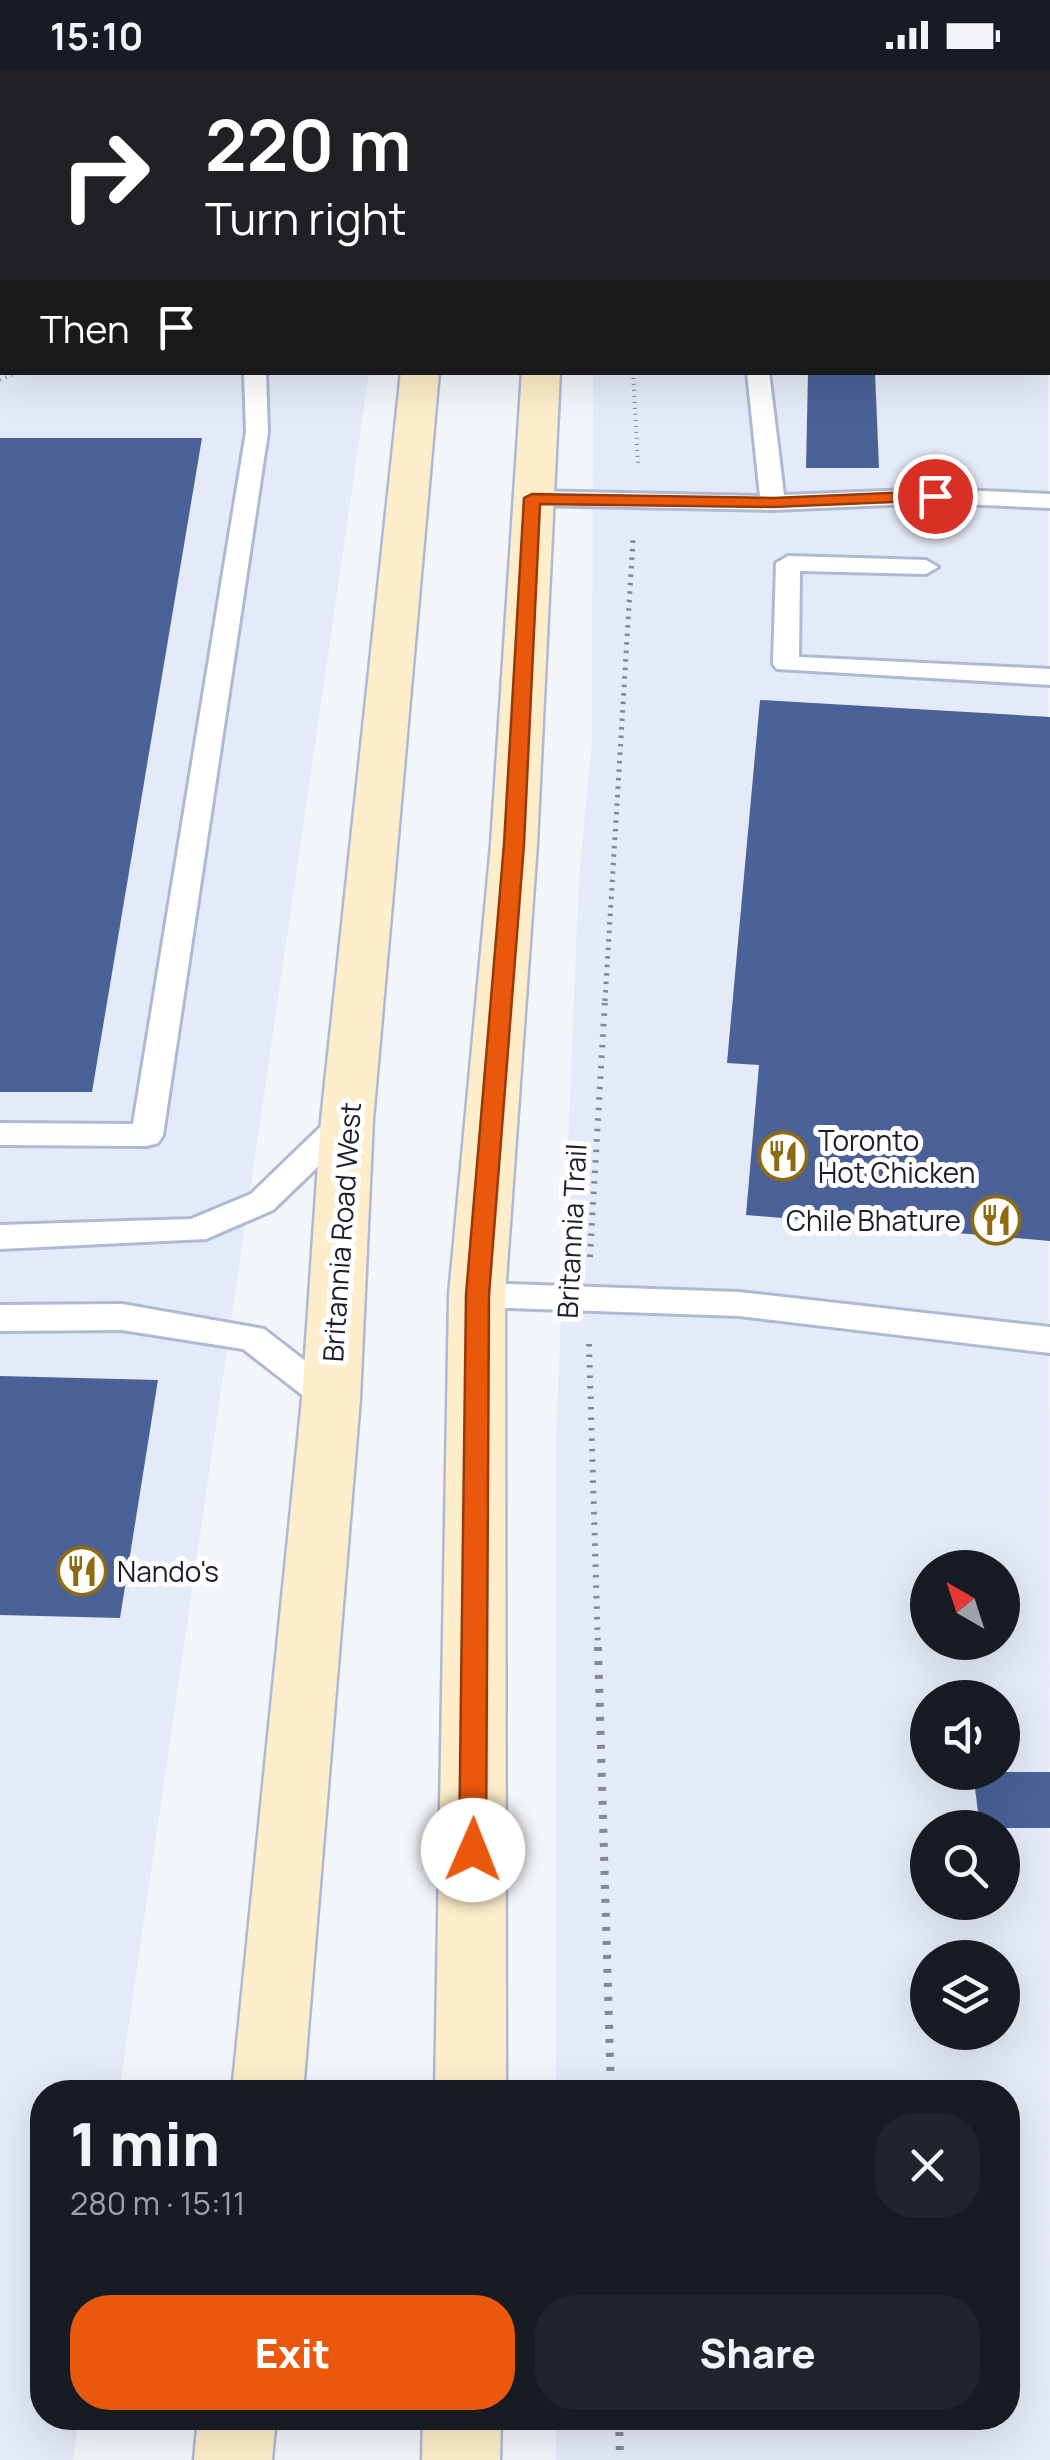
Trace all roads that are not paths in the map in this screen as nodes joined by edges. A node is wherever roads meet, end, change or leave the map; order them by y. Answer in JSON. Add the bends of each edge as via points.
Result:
{"nodes":[{"id":1,"x":255,"y":375,"type":"edge"},
{"id":2,"x":420,"y":375,"type":"edge"},
{"id":3,"x":541,"y":375,"type":"edge"},
{"id":4,"x":758,"y":375,"type":"edge"},
{"id":5,"x":532,"y":498,"type":"junction"},
{"id":6,"x":1050,"y":501,"type":"edge"},
{"id":7,"x":773,"y":502,"type":"junction"},
{"id":8,"x":926,"y":567,"type":"dead end"},
{"id":9,"x":1050,"y":677,"type":"edge"},
{"id":10,"x":347,"y":1120,"type":"junction"},
{"id":11,"x":0,"y":1134,"type":"edge"},
{"id":12,"x":0,"y":1237,"type":"edge"},
{"id":13,"x":478,"y":1295,"type":"junction"},
{"id":14,"x":0,"y":1318,"type":"edge"},
{"id":15,"x":1050,"y":1340,"type":"edge"},
{"id":16,"x":331,"y":1399,"type":"junction"},
{"id":17,"x":268,"y":2080,"type":"edge"},
{"id":18,"x":470,"y":2080,"type":"edge"},
{"id":19,"x":235,"y":2430,"type":"edge"},
{"id":20,"x":462,"y":2430,"type":"edge"},
{"id":21,"x":232,"y":2460,"type":"edge"},
{"id":22,"x":462,"y":2460,"type":"edge"}],
"edges":[{"from":1,"to":11,"type":"lane","via":[[257,432],[146,1135]]},
{"from":2,"to":10,"type":"main road","name":"Britannia Road West"},
{"from":3,"to":5,"type":"main road"},
{"from":4,"to":7,"type":"lane"},
{"from":5,"to":7,"type":"lane"},
{"from":5,"to":13,"type":"main road","via":[[514,844]]},
{"from":6,"to":7,"type":"lane","via":[[935,496]]},
{"from":8,"to":9,"type":"lane","via":[[788,563],[786,664]]},
{"from":10,"to":12,"type":"lane","via":[[262,1202],[194,1231]]},
{"from":10,"to":16,"type":"main road","name":"Britannia Road West"},
{"from":13,"to":15,"type":"lane","via":[[739,1304]]},
{"from":13,"to":18,"type":"main road"},
{"from":14,"to":16,"type":"lane","via":[[122,1316],[252,1338]]},
{"from":16,"to":17,"type":"main road","name":"Britannia Road West"},
{"from":19,"to":21,"type":"main road"},
{"from":20,"to":22,"type":"main road"}]}
